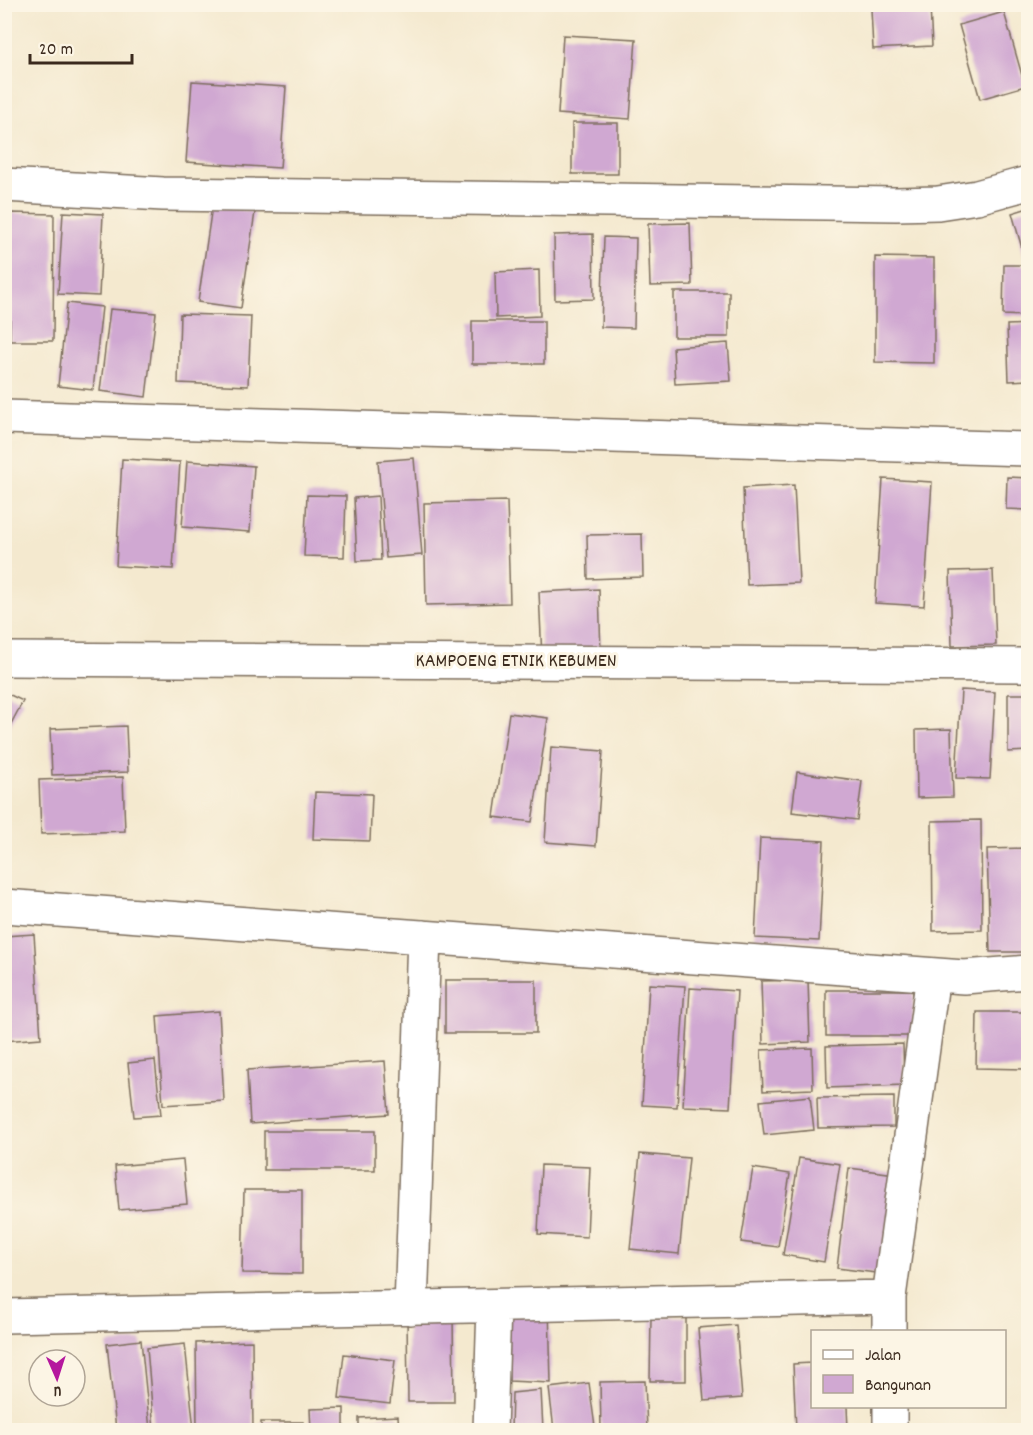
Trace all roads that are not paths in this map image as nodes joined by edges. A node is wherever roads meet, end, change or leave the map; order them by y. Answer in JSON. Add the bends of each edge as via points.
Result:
{"nodes":[{"id":1,"x":1029,"y":183,"type":"edge"},
{"id":2,"x":4,"y":185,"type":"edge"},
{"id":3,"x":4,"y":417,"type":"edge"},
{"id":4,"x":1029,"y":449,"type":"edge"},
{"id":5,"x":4,"y":659,"type":"edge"},
{"id":6,"x":1029,"y":665,"type":"edge"},
{"id":7,"x":4,"y":906,"type":"edge"},
{"id":8,"x":424,"y":937,"type":"junction"},
{"id":9,"x":1029,"y":972,"type":"edge"},
{"id":10,"x":933,"y":975,"type":"junction"},
{"id":11,"x":889,"y":1297,"type":"junction"},
{"id":12,"x":494,"y":1306,"type":"junction"},
{"id":13,"x":411,"y":1308,"type":"junction"},
{"id":14,"x":4,"y":1317,"type":"edge"},
{"id":15,"x":890,"y":1330,"type":"edge"},
{"id":16,"x":890,"y":1408,"type":"edge"},
{"id":17,"x":490,"y":1431,"type":"edge"},
{"id":18,"x":890,"y":1431,"type":"edge"}],
"edges":[{"from":1,"to":2,"type":"street","via":[[977,197],[896,204],[164,194]]},
{"from":3,"to":4,"type":"street"},
{"from":5,"to":6,"type":"street","name":"KAMPOENG ETNIK KEBUMEN"},
{"from":7,"to":8,"type":"street"},
{"from":8,"to":10,"type":"street"},
{"from":8,"to":13,"type":"street"},
{"from":9,"to":10,"type":"street"},
{"from":10,"to":11,"type":"street"},
{"from":11,"to":12,"type":"street"},
{"from":11,"to":15,"type":"street"},
{"from":12,"to":13,"type":"street"},
{"from":12,"to":17,"type":"street"},
{"from":13,"to":14,"type":"street"},
{"from":16,"to":18,"type":"street"}]}
